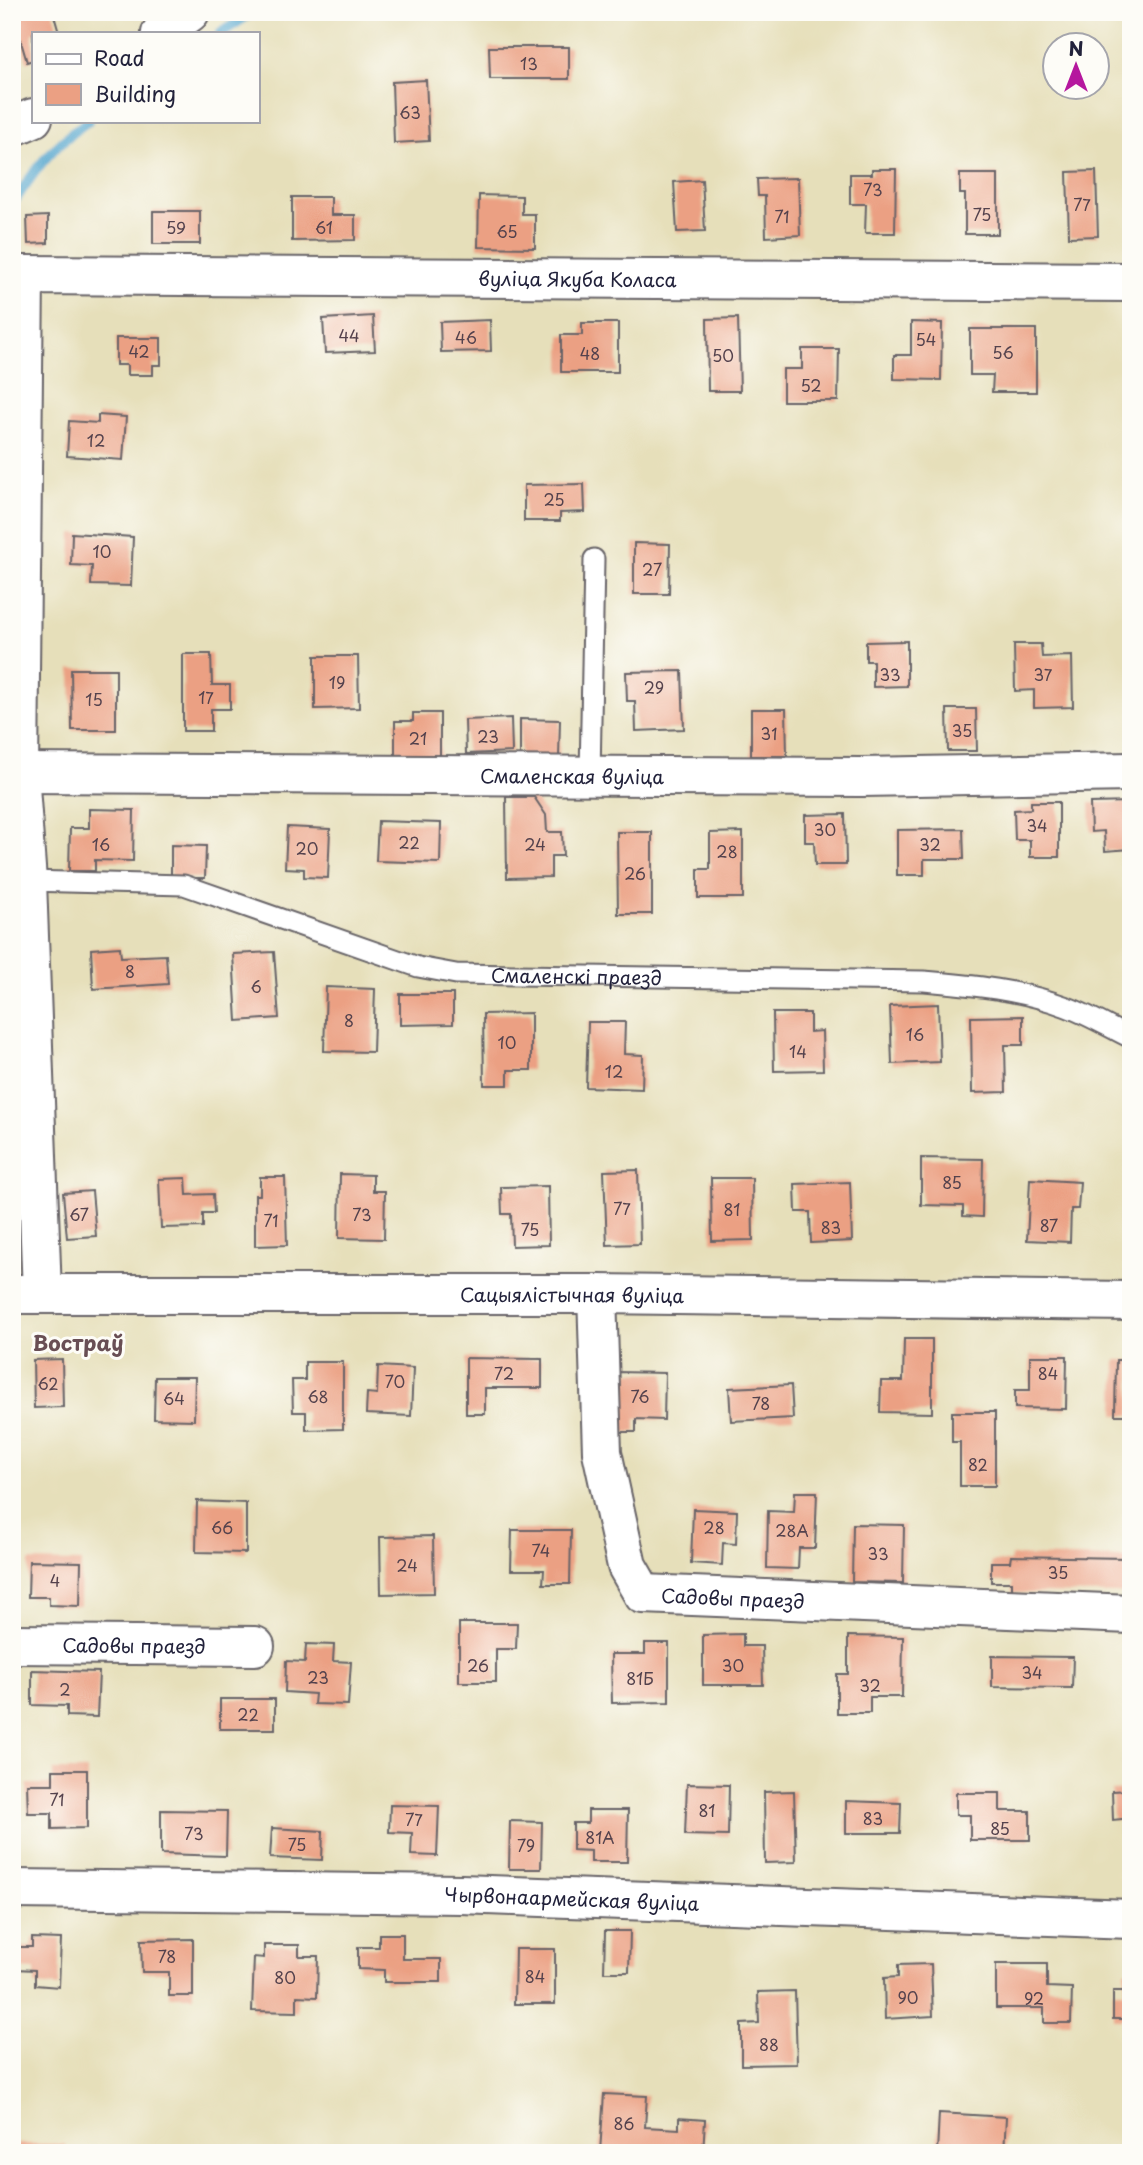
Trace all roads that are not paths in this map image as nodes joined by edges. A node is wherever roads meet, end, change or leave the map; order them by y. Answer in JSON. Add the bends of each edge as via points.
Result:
{"nodes":[{"id":1,"x":190,"y":12,"type":"edge"},
{"id":2,"x":162,"y":32,"type":"edge"},
{"id":3,"x":32,"y":118,"type":"edge"},
{"id":4,"x":12,"y":127,"type":"edge"},
{"id":5,"x":1131,"y":282,"type":"edge"},
{"id":6,"x":594,"y":559,"type":"dead end"},
{"id":7,"x":1131,"y":772,"type":"edge"},
{"id":8,"x":16,"y":773,"type":"edge"},
{"id":9,"x":590,"y":776,"type":"junction"},
{"id":10,"x":27,"y":881,"type":"junction"},
{"id":11,"x":1131,"y":1038,"type":"edge"},
{"id":12,"x":27,"y":1294,"type":"edge"},
{"id":13,"x":597,"y":1294,"type":"junction"},
{"id":14,"x":1131,"y":1301,"type":"edge"},
{"id":15,"x":1131,"y":1614,"type":"edge"},
{"id":16,"x":12,"y":1644,"type":"edge"},
{"id":17,"x":255,"y":1646,"type":"dead end"},
{"id":18,"x":12,"y":1889,"type":"edge"},
{"id":19,"x":1131,"y":1919,"type":"edge"}],
"edges":[{"from":1,"to":2,"type":"street"},
{"from":3,"to":4,"type":"street"},
{"from":5,"to":8,"type":"street","name":"вуліца Якуба Коласа","via":[[24,275]]},
{"from":6,"to":9,"type":"lane"},
{"from":7,"to":9,"type":"street","name":"Смаленская вуліца"},
{"from":8,"to":9,"type":"street","name":"Смаленская вуліца"},
{"from":8,"to":10,"type":"street"},
{"from":10,"to":11,"type":"lane","name":"Смаленскі праезд","via":[[184,885],[418,967],[456,974],[968,985],[1067,1007]]},
{"from":10,"to":12,"type":"street"},
{"from":12,"to":13,"type":"street","name":"Сацыялістычная вуліца"},
{"from":13,"to":14,"type":"street","name":"Сацыялістычная вуліца"},
{"from":13,"to":15,"type":"street","name":"Садовы праезд","via":[[602,1452],[627,1566],[643,1594]]},
{"from":16,"to":17,"type":"street","name":"Садовы праезд"},
{"from":18,"to":19,"type":"street","name":"Чырвонаармейская вуліца","via":[[461,1894]]}]}
